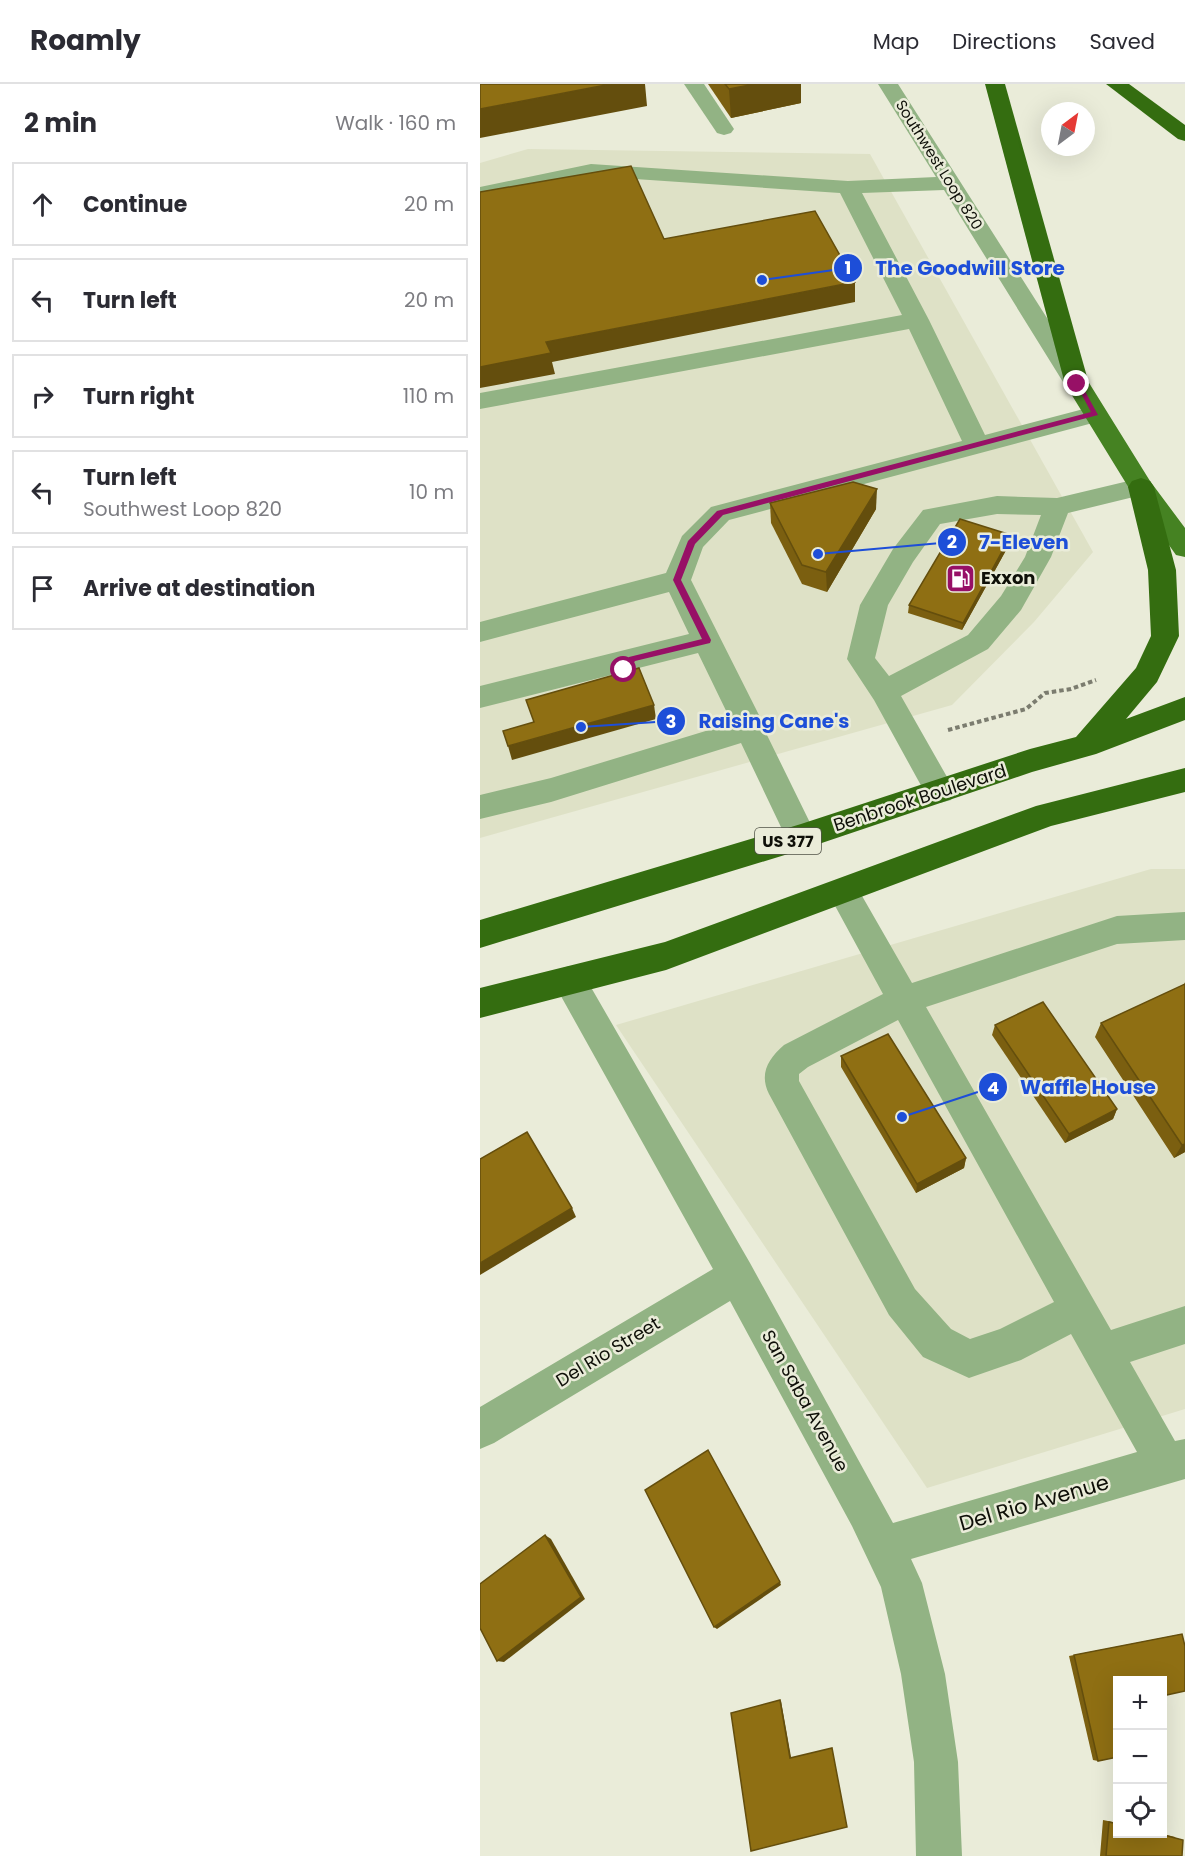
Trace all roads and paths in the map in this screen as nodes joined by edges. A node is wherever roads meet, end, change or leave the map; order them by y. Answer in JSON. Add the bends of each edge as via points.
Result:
{"nodes":[{"id":1,"x":694,"y":84,"type":"edge"},
{"id":2,"x":888,"y":84,"type":"edge"},
{"id":3,"x":995,"y":84,"type":"edge"},
{"id":4,"x":1116,"y":84,"type":"edge"},
{"id":5,"x":724,"y":129,"type":"dead end"},
{"id":6,"x":1185,"y":135,"type":"edge"},
{"id":7,"x":949,"y":183,"type":"junction"},
{"id":8,"x":848,"y":187,"type":"junction"},
{"id":9,"x":480,"y":193,"type":"edge"},
{"id":10,"x":917,"y":320,"type":"junction"},
{"id":11,"x":1077,"y":384,"type":"junction"},
{"id":12,"x":480,"y":400,"type":"edge"},
{"id":13,"x":1095,"y":414,"type":"junction"},
{"id":14,"x":977,"y":445,"type":"junction"},
{"id":15,"x":1141,"y":487,"type":"junction"},
{"id":16,"x":1057,"y":507,"type":"junction"},
{"id":17,"x":1185,"y":548,"type":"edge"},
{"id":18,"x":677,"y":580,"type":"junction"},
{"id":19,"x":480,"y":632,"type":"edge"},
{"id":20,"x":707,"y":640,"type":"junction"},
{"id":21,"x":632,"y":659,"type":"junction"},
{"id":22,"x":1098,"y":680,"type":"dead end"},
{"id":23,"x":884,"y":692,"type":"junction"},
{"id":24,"x":480,"y":697,"type":"edge"},
{"id":25,"x":1185,"y":708,"type":"edge"},
{"id":26,"x":480,"y":713,"type":"edge"},
{"id":27,"x":751,"y":729,"type":"junction"},
{"id":28,"x":948,"y":730,"type":"dead end"},
{"id":29,"x":1086,"y":746,"type":"junction"},
{"id":30,"x":668,"y":755,"type":"junction"},
{"id":31,"x":1185,"y":780,"type":"edge"},
{"id":32,"x":480,"y":789,"type":"edge"},
{"id":33,"x":940,"y":791,"type":"junction"},
{"id":34,"x":1185,"y":798,"type":"edge"},
{"id":35,"x":480,"y":807,"type":"edge"},
{"id":36,"x":1047,"y":815,"type":"junction"},
{"id":37,"x":801,"y":837,"type":"junction"},
{"id":38,"x":843,"y":891,"type":"junction"},
{"id":39,"x":1185,"y":926,"type":"edge"},
{"id":40,"x":480,"y":934,"type":"edge"},
{"id":41,"x":569,"y":980,"type":"junction"},
{"id":42,"x":904,"y":1000,"type":"junction"},
{"id":43,"x":480,"y":1003,"type":"edge"},
{"id":44,"x":737,"y":1276,"type":"junction"},
{"id":45,"x":1078,"y":1310,"type":"junction"},
{"id":46,"x":1185,"y":1325,"type":"edge"},
{"id":47,"x":1102,"y":1352,"type":"junction"},
{"id":48,"x":480,"y":1429,"type":"edge"},
{"id":49,"x":1175,"y":1462,"type":"edge"},
{"id":50,"x":884,"y":1546,"type":"junction"},
{"id":51,"x":939,"y":1856,"type":"edge"}],
"edges":[{"from":1,"to":5,"type":"street"},
{"from":2,"to":7,"type":"street","name":"Southwest Loop 820"},
{"from":3,"to":11,"type":"highway"},
{"from":4,"to":6,"type":"highway"},
{"from":7,"to":8,"type":"street"},
{"from":7,"to":11,"type":"street","name":"Southwest Loop 820"},
{"from":8,"to":9,"type":"street","via":[[591,170]]},
{"from":8,"to":10,"type":"street"},
{"from":10,"to":12,"type":"street"},
{"from":10,"to":14,"type":"street"},
{"from":11,"to":13,"type":"main road","name":"Southwest Loop 820"},
{"from":13,"to":14,"type":"street"},
{"from":13,"to":15,"type":"main road","name":"Southwest Loop 820"},
{"from":14,"to":18,"type":"street","via":[[720,513],[691,543]]},
{"from":15,"to":16,"type":"street"},
{"from":15,"to":17,"type":"main road","name":"Southwest Loop 820"},
{"from":15,"to":29,"type":"highway","via":[[1162,570],[1165,636],[1147,675]]},
{"from":16,"to":23,"type":"street","via":[[1038,557],[1011,603],[978,642]]},
{"from":16,"to":23,"type":"street","via":[[997,505],[932,516],[874,605],[861,658]]},
{"from":18,"to":19,"type":"street"},
{"from":18,"to":20,"type":"street"},
{"from":20,"to":21,"type":"street"},
{"from":20,"to":27,"type":"street"},
{"from":21,"to":24,"type":"street"},
{"from":21,"to":26,"type":"street","via":[[624,670],[610,677]]},
{"from":22,"to":28,"type":"path","via":[[1045,693],[1026,709]]},
{"from":23,"to":33,"type":"street"},
{"from":25,"to":29,"type":"highway","name":"Benbrook Boulevard","number":"US 377"},
{"from":27,"to":30,"type":"street"},
{"from":27,"to":37,"type":"street"},
{"from":29,"to":33,"type":"highway","name":"Benbrook Boulevard","number":"US 377"},
{"from":30,"to":32,"type":"street","via":[[652,748],[634,747],[514,783]]},
{"from":30,"to":35,"type":"street"},
{"from":31,"to":36,"type":"highway"},
{"from":33,"to":37,"type":"highway","name":"Benbrook Boulevard","number":"US 377"},
{"from":34,"to":36,"type":"highway"},
{"from":36,"to":38,"type":"highway"},
{"from":37,"to":40,"type":"highway","name":"Benbrook Boulevard","number":"US 377"},
{"from":38,"to":41,"type":"highway","via":[[666,956]]},
{"from":38,"to":42,"type":"street"},
{"from":39,"to":42,"type":"street","via":[[1117,930]]},
{"from":41,"to":43,"type":"highway"},
{"from":41,"to":44,"type":"street","name":"San Saba Avenue"},
{"from":42,"to":45,"type":"street"},
{"from":42,"to":45,"type":"street","via":[[796,1056],[783,1066],[781,1083],[902,1302],[937,1343],[969,1359],[1007,1346]]},
{"from":44,"to":48,"type":"street","name":"Del Rio Street"},
{"from":44,"to":50,"type":"street","name":"San Saba Avenue"},
{"from":45,"to":47,"type":"street"},
{"from":46,"to":47,"type":"street"},
{"from":47,"to":49,"type":"street"},
{"from":49,"to":50,"type":"street","name":"Del Rio Avenue"},
{"from":50,"to":51,"type":"street","name":"San Saba Avenue","via":[[901,1583],[923,1674],[936,1762]]}]}
